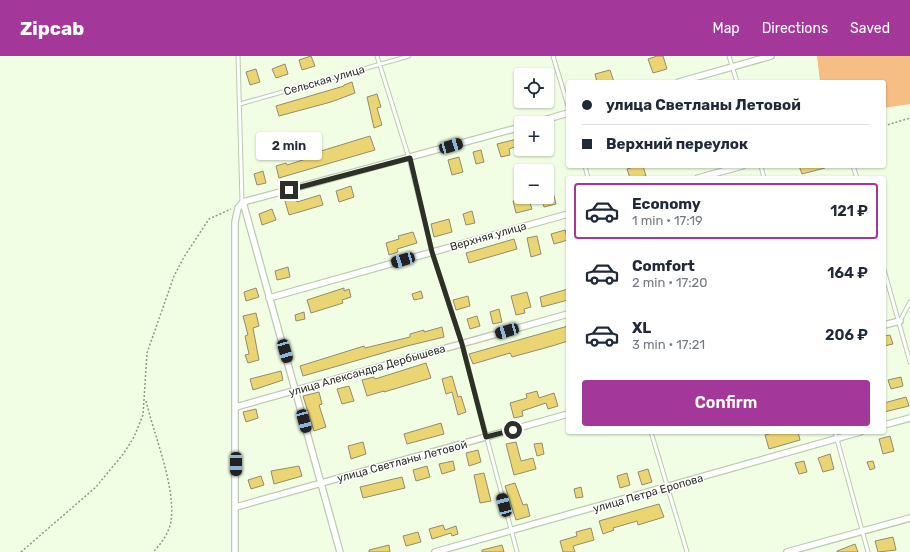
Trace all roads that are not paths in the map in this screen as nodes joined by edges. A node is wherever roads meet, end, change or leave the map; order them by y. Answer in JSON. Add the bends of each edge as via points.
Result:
{"nodes":[{"id":1,"x":238,"y":56,"type":"edge"},
{"id":2,"x":377,"y":56,"type":"edge"},
{"id":3,"x":409,"y":56,"type":"edge"},
{"id":4,"x":553,"y":56,"type":"edge"},
{"id":5,"x":729,"y":56,"type":"edge"},
{"id":6,"x":771,"y":56,"type":"edge"},
{"id":7,"x":380,"y":64,"type":"junction"},
{"id":8,"x":732,"y":67,"type":"junction"},
{"id":9,"x":686,"y":80,"type":"edge"},
{"id":10,"x":736,"y":80,"type":"edge"},
{"id":11,"x":566,"y":99,"type":"edge"},
{"id":12,"x":240,"y":104,"type":"junction"},
{"id":13,"x":566,"y":114,"type":"edge"},
{"id":14,"x":554,"y":117,"type":"edge"},
{"id":15,"x":514,"y":129,"type":"edge"},
{"id":16,"x":410,"y":158,"type":"junction"},
{"id":17,"x":735,"y":168,"type":"edge"},
{"id":18,"x":705,"y":176,"type":"edge"},
{"id":19,"x":242,"y":204,"type":"junction"},
{"id":20,"x":566,"y":215,"type":"edge"},
{"id":21,"x":432,"y":252,"type":"junction"},
{"id":22,"x":886,"y":276,"type":"edge"},
{"id":23,"x":269,"y":298,"type":"junction"},
{"id":24,"x":910,"y":302,"type":"edge"},
{"id":25,"x":566,"y":315,"type":"edge"},
{"id":26,"x":900,"y":321,"type":"junction"},
{"id":27,"x":886,"y":325,"type":"edge"},
{"id":28,"x":462,"y":344,"type":"junction"},
{"id":29,"x":910,"y":362,"type":"edge"},
{"id":30,"x":296,"y":390,"type":"junction"},
{"id":31,"x":236,"y":407,"type":"junction"},
{"id":32,"x":566,"y":415,"type":"edge"},
{"id":33,"x":910,"y":418,"type":"edge"},
{"id":34,"x":886,"y":424,"type":"edge"},
{"id":35,"x":652,"y":434,"type":"edge"},
{"id":36,"x":836,"y":434,"type":"edge"},
{"id":37,"x":853,"y":434,"type":"edge"},
{"id":38,"x":486,"y":437,"type":"junction"},
{"id":39,"x":837,"y":439,"type":"junction"},
{"id":40,"x":321,"y":483,"type":"junction"},
{"id":41,"x":667,"y":487,"type":"junction"},
{"id":42,"x":236,"y":507,"type":"junction"},
{"id":43,"x":910,"y":518,"type":"edge"},
{"id":44,"x":862,"y":531,"type":"junction"},
{"id":45,"x":511,"y":532,"type":"junction"},
{"id":46,"x":236,"y":552,"type":"edge"},
{"id":47,"x":340,"y":552,"type":"edge"},
{"id":48,"x":435,"y":552,"type":"edge"},
{"id":49,"x":517,"y":552,"type":"edge"},
{"id":50,"x":687,"y":552,"type":"edge"},
{"id":51,"x":787,"y":552,"type":"edge"},
{"id":52,"x":868,"y":552,"type":"edge"}],
"edges":[{"from":1,"to":12,"type":"lane"},
{"from":2,"to":7,"type":"lane"},
{"from":3,"to":7,"type":"lane","name":"Сельская улица"},
{"from":4,"to":11,"type":"lane"},
{"from":5,"to":8,"type":"lane"},
{"from":6,"to":8,"type":"street"},
{"from":7,"to":12,"type":"lane","name":"Сельская улица"},
{"from":7,"to":16,"type":"lane"},
{"from":8,"to":9,"type":"street"},
{"from":8,"to":10,"type":"lane"},
{"from":12,"to":19,"type":"lane"},
{"from":13,"to":14,"type":"street"},
{"from":15,"to":16,"type":"street"},
{"from":16,"to":19,"type":"street"},
{"from":16,"to":21,"type":"lane"},
{"from":17,"to":18,"type":"street"},
{"from":19,"to":23,"type":"street"},
{"from":19,"to":31,"type":"street","via":[[236,212],[235,222]]},
{"from":20,"to":21,"type":"street","name":"Верхняя улица"},
{"from":21,"to":23,"type":"street","name":"Верхняя улица"},
{"from":21,"to":28,"type":"lane"},
{"from":22,"to":26,"type":"lane"},
{"from":23,"to":30,"type":"street"},
{"from":24,"to":26,"type":"lane"},
{"from":25,"to":28,"type":"street","name":"улица Александра Дербышева"},
{"from":26,"to":27,"type":"street"},
{"from":26,"to":29,"type":"lane"},
{"from":28,"to":30,"type":"street","name":"улица Александра Дербышева"},
{"from":28,"to":38,"type":"lane"},
{"from":30,"to":31,"type":"street","name":"улица Александра Дербышева"},
{"from":30,"to":40,"type":"street"},
{"from":31,"to":42,"type":"street"},
{"from":32,"to":38,"type":"street","name":"улица Светланы Летовой"},
{"from":33,"to":34,"type":"street"},
{"from":35,"to":41,"type":"lane"},
{"from":36,"to":39,"type":"lane"},
{"from":37,"to":39,"type":"street","name":"улица Петра Еропова"},
{"from":38,"to":40,"type":"street","name":"улица Светланы Летовой"},
{"from":38,"to":45,"type":"lane"},
{"from":39,"to":41,"type":"street","name":"улица Петра Еропова"},
{"from":39,"to":44,"type":"lane"},
{"from":40,"to":42,"type":"street","name":"улица Светланы Летовой"},
{"from":40,"to":47,"type":"street"},
{"from":41,"to":45,"type":"street","name":"улица Петра Еропова"},
{"from":41,"to":50,"type":"lane"},
{"from":42,"to":46,"type":"street"},
{"from":43,"to":44,"type":"street"},
{"from":44,"to":51,"type":"street"},
{"from":44,"to":52,"type":"lane"},
{"from":45,"to":48,"type":"street","name":"улица Петра Еропова"},
{"from":45,"to":49,"type":"lane"}]}
